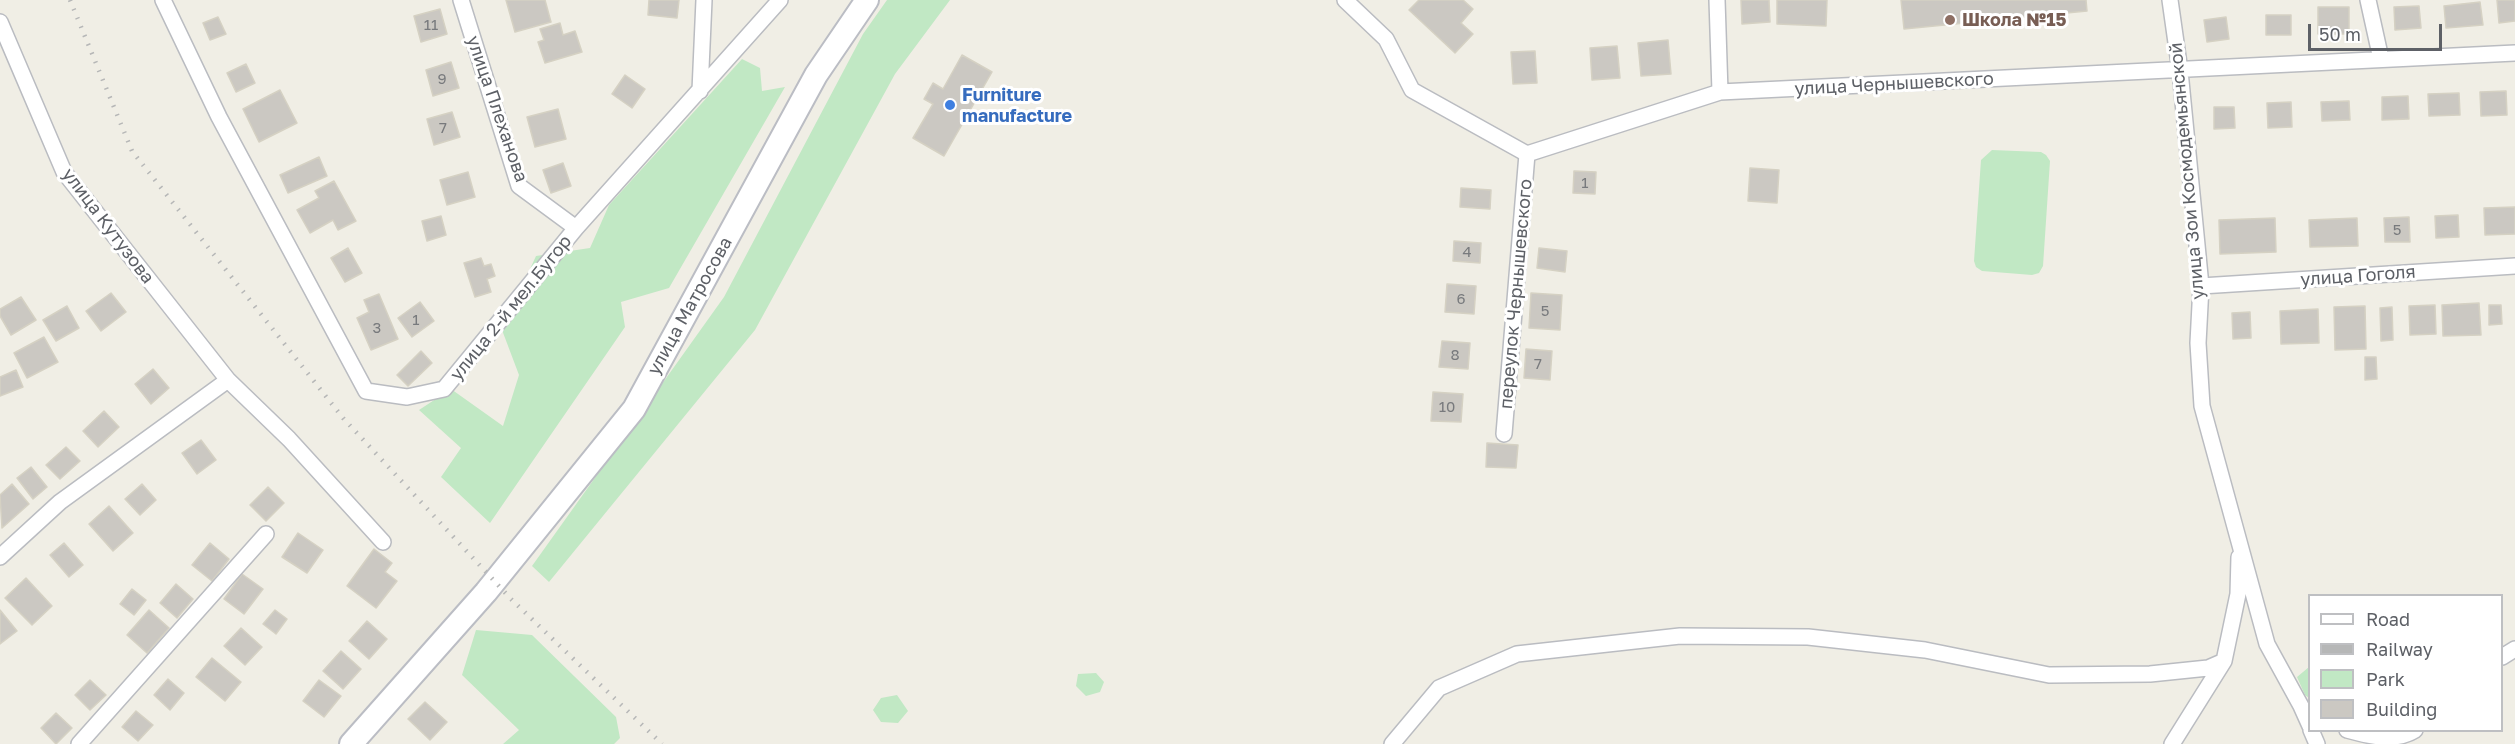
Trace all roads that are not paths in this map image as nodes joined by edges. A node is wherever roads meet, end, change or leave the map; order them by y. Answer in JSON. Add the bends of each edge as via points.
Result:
{"nodes":[{"id":1,"x":163,"y":0,"type":"edge"},
{"id":2,"x":460,"y":0,"type":"edge"},
{"id":3,"x":704,"y":0,"type":"edge"},
{"id":4,"x":780,"y":0,"type":"edge"},
{"id":5,"x":867,"y":0,"type":"edge"},
{"id":6,"x":1345,"y":0,"type":"edge"},
{"id":7,"x":1717,"y":0,"type":"edge"},
{"id":8,"x":2170,"y":0,"type":"edge"},
{"id":9,"x":2368,"y":0,"type":"edge"},
{"id":10,"x":0,"y":22,"type":"edge"},
{"id":11,"x":2515,"y":53,"type":"edge"},
{"id":12,"x":2381,"y":59,"type":"junction"},
{"id":13,"x":2180,"y":71,"type":"junction"},
{"id":14,"x":700,"y":91,"type":"junction"},
{"id":15,"x":1720,"y":92,"type":"junction"},
{"id":16,"x":1527,"y":154,"type":"junction"},
{"id":17,"x":576,"y":228,"type":"junction"},
{"id":18,"x":2515,"y":266,"type":"edge"},
{"id":19,"x":2201,"y":286,"type":"junction"},
{"id":20,"x":228,"y":380,"type":"junction"},
{"id":21,"x":1504,"y":434,"type":"dead end"},
{"id":22,"x":266,"y":534,"type":"dead end"},
{"id":23,"x":383,"y":542,"type":"dead end"},
{"id":24,"x":2239,"y":542,"type":"junction"},
{"id":25,"x":0,"y":557,"type":"edge"},
{"id":26,"x":2224,"y":661,"type":"junction"},
{"id":27,"x":2306,"y":709,"type":"edge"},
{"id":28,"x":2356,"y":732,"type":"edge"},
{"id":29,"x":2412,"y":732,"type":"edge"},
{"id":30,"x":79,"y":744,"type":"edge"},
{"id":31,"x":351,"y":744,"type":"edge"},
{"id":32,"x":1392,"y":744,"type":"edge"},
{"id":33,"x":2172,"y":744,"type":"edge"}],
"edges":[{"from":1,"to":17,"type":"street","name":"улица 2-й мел.Бугор","via":[[219,117],[366,391],[407,397],[444,389]]},
{"from":2,"to":17,"type":"street","name":"улица Плеханова","via":[[519,186]]},
{"from":3,"to":14,"type":"street"},
{"from":4,"to":14,"type":"street","name":"улица 2-й мел.Бугор"},
{"from":5,"to":31,"type":"main road","name":"улица Матросова","via":[[816,75],[634,409],[486,592]]},
{"from":6,"to":16,"type":"street","via":[[1386,39],[1412,90]]},
{"from":7,"to":15,"type":"street"},
{"from":8,"to":13,"type":"street","name":"улица Зои Космодемьянской"},
{"from":9,"to":12,"type":"street"},
{"from":10,"to":20,"type":"street","name":"улица Кутузова","via":[[64,172]]},
{"from":11,"to":12,"type":"street","name":"улица Чернышевского"},
{"from":12,"to":13,"type":"street","name":"улица Чернышевского"},
{"from":13,"to":15,"type":"street","name":"улица Чернышевского"},
{"from":13,"to":19,"type":"street","name":"улица Зои Космодемьянской"},
{"from":14,"to":17,"type":"street","name":"улица 2-й мел.Бугор"},
{"from":15,"to":16,"type":"street","name":"улица Чернышевского"},
{"from":16,"to":21,"type":"street","name":"переулок Чернышевского"},
{"from":18,"to":19,"type":"street","name":"улица Гоголя"},
{"from":19,"to":24,"type":"street","name":"улица Зои Космодемьянской","via":[[2198,342],[2202,406]]},
{"from":20,"to":23,"type":"street","name":"улица Кутузова","via":[[289,439]]},
{"from":20,"to":25,"type":"street","via":[[60,502]]},
{"from":22,"to":30,"type":"street"},
{"from":24,"to":26,"type":"street","via":[[2238,594]]},
{"from":24,"to":27,"type":"street","name":"улица Зои Космодемьянской","via":[[2267,644]]},
{"from":26,"to":32,"type":"street","via":[[2208,668],[2150,674],[2049,675],[1925,650],[1843,641],[1680,636],[1517,654],[1439,688]]},
{"from":26,"to":33,"type":"street"},
{"from":28,"to":29,"type":"street","via":[[2377,737],[2406,736]]}]}
